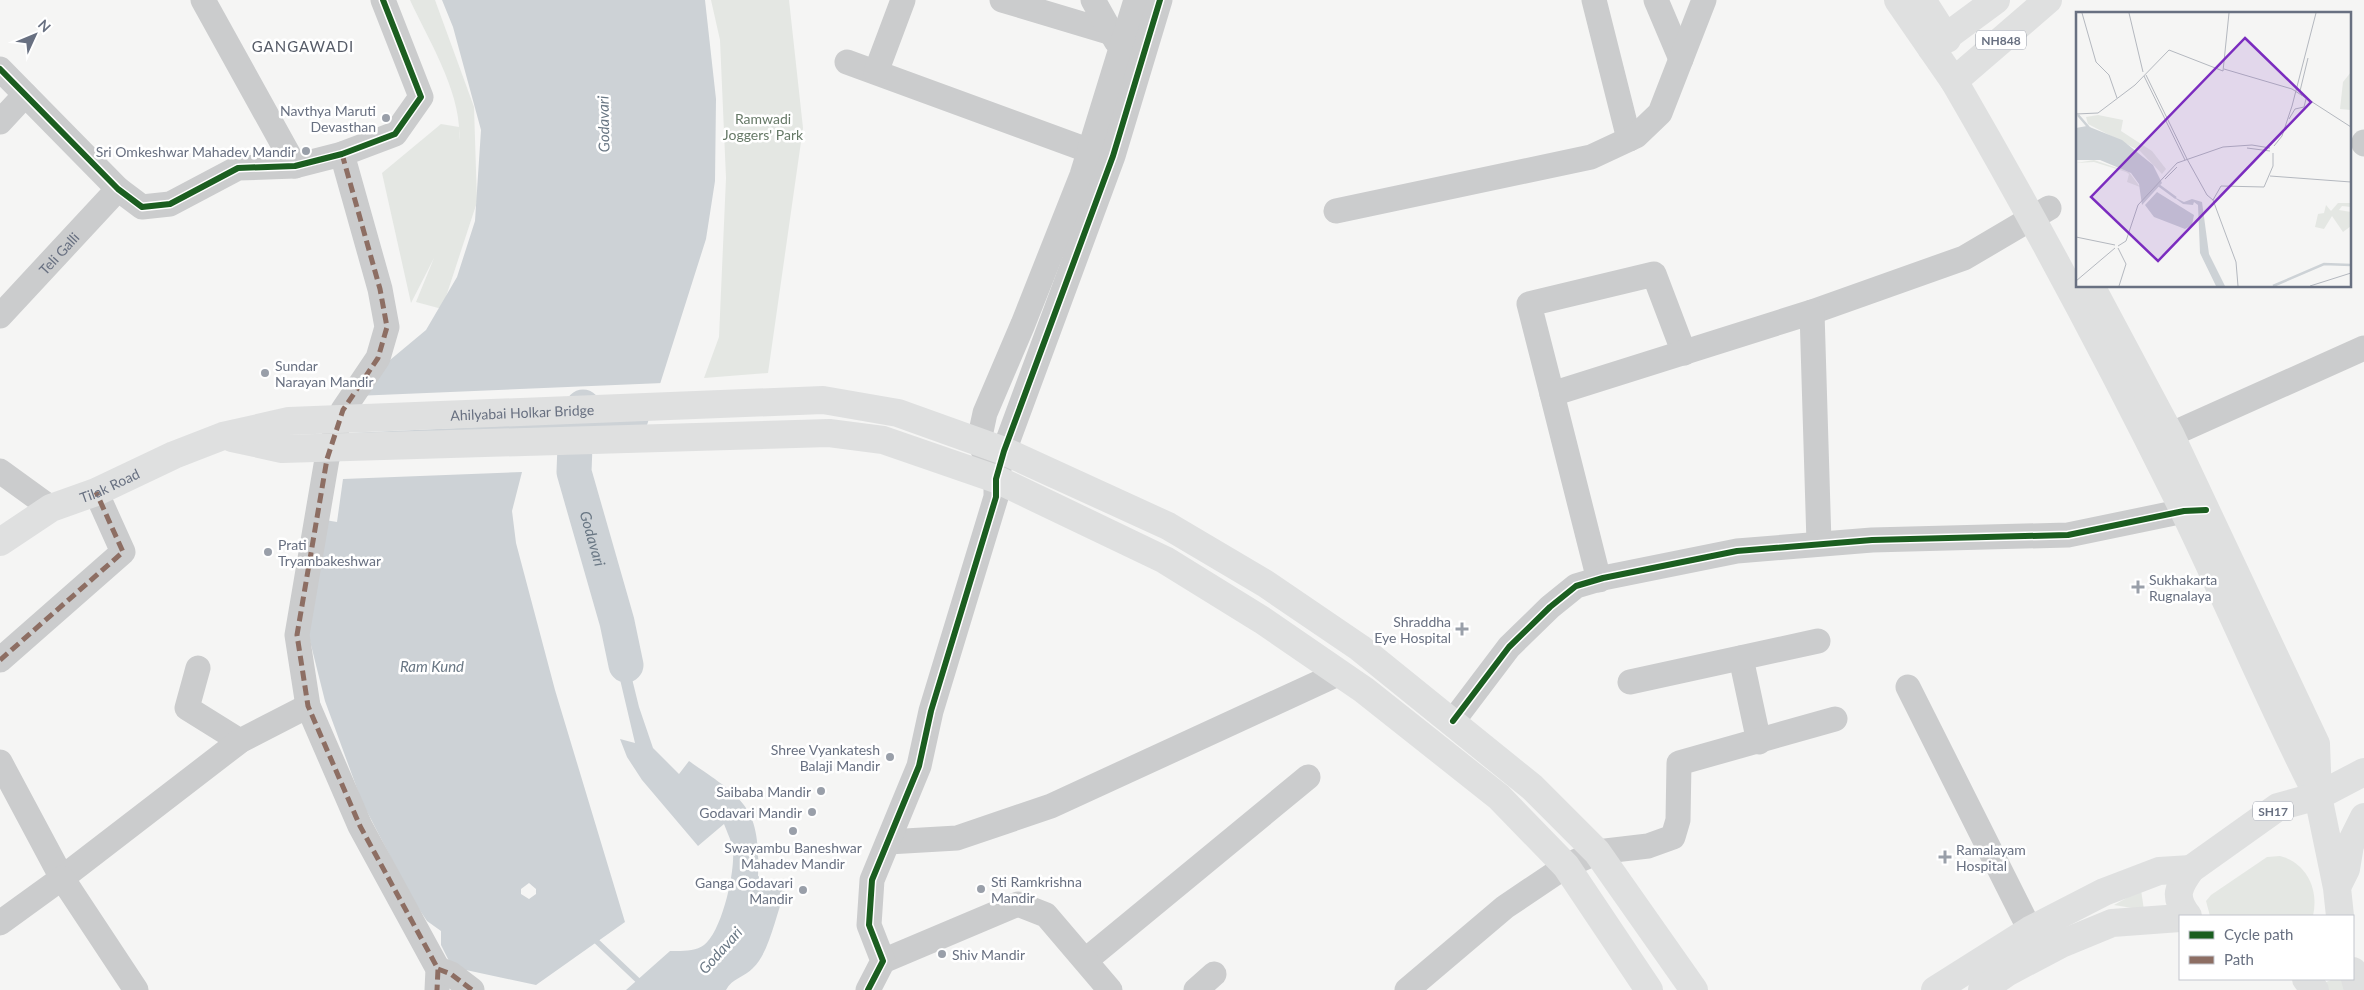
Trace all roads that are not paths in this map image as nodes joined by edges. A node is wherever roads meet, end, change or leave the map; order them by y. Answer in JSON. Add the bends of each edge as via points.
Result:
{"nodes":[{"id":1,"x":203,"y":0,"type":"edge"},
{"id":2,"x":383,"y":0,"type":"edge"},
{"id":3,"x":903,"y":0,"type":"edge"},
{"id":4,"x":1002,"y":0,"type":"edge"},
{"id":5,"x":1093,"y":0,"type":"edge"},
{"id":6,"x":1136,"y":0,"type":"edge"},
{"id":7,"x":1160,"y":0,"type":"edge"},
{"id":8,"x":1594,"y":0,"type":"edge"},
{"id":9,"x":1656,"y":0,"type":"edge"},
{"id":10,"x":1704,"y":0,"type":"edge"},
{"id":11,"x":1898,"y":0,"type":"edge"},
{"id":12,"x":1922,"y":0,"type":"edge"},
{"id":13,"x":2048,"y":0,"type":"edge"},
{"id":14,"x":1987,"y":2,"type":"edge"},
{"id":15,"x":1116,"y":41,"type":"junction"},
{"id":16,"x":1939,"y":43,"type":"junction"},
{"id":17,"x":1681,"y":59,"type":"junction"},
{"id":18,"x":847,"y":62,"type":"dead end"},
{"id":19,"x":0,"y":69,"type":"edge"},
{"id":20,"x":876,"y":72,"type":"junction"},
{"id":21,"x":1961,"y":75,"type":"junction"},
{"id":22,"x":1135,"y":85,"type":"junction"},
{"id":23,"x":25,"y":95,"type":"junction"},
{"id":24,"x":0,"y":122,"type":"edge"},
{"id":25,"x":1629,"y":139,"type":"junction"},
{"id":26,"x":1090,"y":150,"type":"junction"},
{"id":27,"x":342,"y":154,"type":"junction"},
{"id":28,"x":295,"y":166,"type":"junction"},
{"id":29,"x":118,"y":189,"type":"junction"},
{"id":30,"x":1336,"y":211,"type":"dead end"},
{"id":31,"x":2041,"y":213,"type":"junction"},
{"id":32,"x":2076,"y":259,"type":"edge"},
{"id":33,"x":2092,"y":288,"type":"edge"},
{"id":34,"x":1812,"y":312,"type":"junction"},
{"id":35,"x":0,"y":316,"type":"edge"},
{"id":36,"x":2364,"y":348,"type":"edge"},
{"id":37,"x":1684,"y":353,"type":"junction"},
{"id":38,"x":1552,"y":394,"type":"junction"},
{"id":39,"x":223,"y":436,"type":"junction"},
{"id":40,"x":2160,"y":439,"type":"junction"},
{"id":41,"x":978,"y":441,"type":"junction"},
{"id":42,"x":1004,"y":451,"type":"junction"},
{"id":43,"x":0,"y":470,"type":"edge"},
{"id":44,"x":996,"y":479,"type":"junction"},
{"id":45,"x":96,"y":492,"type":"junction"},
{"id":46,"x":51,"y":508,"type":"junction"},
{"id":47,"x":2195,"y":511,"type":"junction"},
{"id":48,"x":0,"y":542,"type":"edge"},
{"id":49,"x":1818,"y":543,"type":"junction"},
{"id":50,"x":1599,"y":580,"type":"junction"},
{"id":51,"x":1818,"y":641,"type":"dead end"},
{"id":52,"x":1741,"y":658,"type":"junction"},
{"id":53,"x":0,"y":660,"type":"edge"},
{"id":54,"x":198,"y":668,"type":"dead end"},
{"id":55,"x":1340,"y":673,"type":"junction"},
{"id":56,"x":1630,"y":682,"type":"dead end"},
{"id":57,"x":1908,"y":687,"type":"dead end"},
{"id":58,"x":308,"y":706,"type":"junction"},
{"id":59,"x":1835,"y":719,"type":"dead end"},
{"id":60,"x":1453,"y":721,"type":"junction"},
{"id":61,"x":240,"y":741,"type":"junction"},
{"id":62,"x":1759,"y":742,"type":"junction"},
{"id":63,"x":0,"y":762,"type":"edge"},
{"id":64,"x":2364,"y":772,"type":"edge"},
{"id":65,"x":1308,"y":777,"type":"dead end"},
{"id":66,"x":2318,"y":796,"type":"junction"},
{"id":67,"x":2364,"y":817,"type":"edge"},
{"id":68,"x":888,"y":842,"type":"junction"},
{"id":69,"x":1596,"y":852,"type":"junction"},
{"id":70,"x":1566,"y":866,"type":"junction"},
{"id":71,"x":2191,"y":869,"type":"junction"},
{"id":72,"x":62,"y":878,"type":"junction"},
{"id":73,"x":2337,"y":888,"type":"junction"},
{"id":74,"x":2187,"y":915,"type":"edge"},
{"id":75,"x":2340,"y":915,"type":"edge"},
{"id":76,"x":2179,"y":918,"type":"edge"},
{"id":77,"x":0,"y":923,"type":"edge"},
{"id":78,"x":2030,"y":930,"type":"junction"},
{"id":79,"x":1086,"y":960,"type":"junction"},
{"id":80,"x":884,"y":961,"type":"junction"},
{"id":81,"x":2354,"y":975,"type":"edge"},
{"id":82,"x":438,"y":979,"type":"edge"},
{"id":83,"x":2307,"y":980,"type":"edge"},
{"id":84,"x":1984,"y":989,"type":"edge"},
{"id":85,"x":136,"y":990,"type":"edge"},
{"id":86,"x":472,"y":990,"type":"edge"},
{"id":87,"x":868,"y":990,"type":"edge"},
{"id":88,"x":1110,"y":990,"type":"edge"},
{"id":89,"x":1407,"y":990,"type":"edge"},
{"id":90,"x":1649,"y":990,"type":"edge"},
{"id":91,"x":1694,"y":990,"type":"edge"},
{"id":92,"x":1935,"y":990,"type":"edge"},
{"id":93,"x":2315,"y":990,"type":"edge"},
{"id":94,"x":2358,"y":990,"type":"edge"}],
"edges":[{"from":1,"to":28,"type":"street"},
{"from":2,"to":27,"type":"street","via":[[420,97],[395,134]]},
{"from":3,"to":20,"type":"street"},
{"from":4,"to":15,"type":"street"},
{"from":5,"to":15,"type":"street"},
{"from":6,"to":15,"type":"street"},
{"from":7,"to":22,"type":"street"},
{"from":8,"to":25,"type":"street"},
{"from":9,"to":17,"type":"street"},
{"from":10,"to":17,"type":"street"},
{"from":11,"to":16,"type":"main road","number":"NH848"},
{"from":12,"to":16,"type":"main road","number":"NH848"},
{"from":13,"to":21,"type":"main road","number":"NH848"},
{"from":14,"to":16,"type":"main road","number":"NH848"},
{"from":15,"to":22,"type":"street"},
{"from":15,"to":26,"type":"street"},
{"from":16,"to":21,"type":"main road","number":"NH848"},
{"from":17,"to":25,"type":"street","via":[[1660,113]]},
{"from":18,"to":20,"type":"street"},
{"from":19,"to":23,"type":"street"},
{"from":20,"to":26,"type":"street"},
{"from":21,"to":31,"type":"main road"},
{"from":22,"to":42,"type":"street","via":[[1113,156]]},
{"from":23,"to":24,"type":"street"},
{"from":23,"to":29,"type":"street"},
{"from":25,"to":30,"type":"street","via":[[1591,157]]},
{"from":26,"to":41,"type":"street","via":[[1024,324],[984,412]]},
{"from":27,"to":28,"type":"street"},
{"from":27,"to":58,"type":"street","via":[[388,327],[378,358],[343,410],[327,459],[297,635]]},
{"from":28,"to":29,"type":"street","via":[[238,168],[170,204],[153,207],[142,207]]},
{"from":29,"to":35,"type":"street","name":"Teli Galli"},
{"from":31,"to":32,"type":"main road"},
{"from":31,"to":34,"type":"street","via":[[1964,258]]},
{"from":31,"to":40,"type":"main road","via":[[2078,300]]},
{"from":33,"to":40,"type":"main road"},
{"from":34,"to":37,"type":"street"},
{"from":34,"to":49,"type":"street"},
{"from":36,"to":40,"type":"street"},
{"from":37,"to":38,"type":"street"},
{"from":37,"to":38,"type":"street","via":[[1654,274],[1529,304]]},
{"from":38,"to":50,"type":"street"},
{"from":39,"to":41,"type":"main road","name":"Ahilyabai Holkar Bridge","via":[[289,421],[823,400],[898,413]]},
{"from":39,"to":44,"type":"main road","via":[[282,449],[829,433],[883,440]]},
{"from":39,"to":45,"type":"main road","name":"Tilak Road"},
{"from":40,"to":47,"type":"main road"},
{"from":41,"to":42,"type":"main road","name":"Ahilyabai Holkar Bridge"},
{"from":41,"to":44,"type":"street"},
{"from":42,"to":44,"type":"street"},
{"from":42,"to":60,"type":"main road","name":"Ahilyabai Holkar Bridge","via":[[1168,526],[1266,584],[1360,648]]},
{"from":43,"to":46,"type":"street"},
{"from":44,"to":55,"type":"main road","via":[[1165,560]]},
{"from":44,"to":68,"type":"street","via":[[996,497],[937,692],[919,766]]},
{"from":45,"to":46,"type":"main road","name":"Tilak Road"},
{"from":45,"to":53,"type":"street","via":[[122,552]]},
{"from":46,"to":48,"type":"main road","name":"Tilak Road"},
{"from":47,"to":49,"type":"street","via":[[2068,535]]},
{"from":47,"to":66,"type":"main road","via":[[2316,744]]},
{"from":49,"to":50,"type":"street","via":[[1737,551]]},
{"from":50,"to":60,"type":"street","via":[[1576,586],[1550,607],[1509,647]]},
{"from":51,"to":52,"type":"street"},
{"from":52,"to":56,"type":"street"},
{"from":52,"to":62,"type":"street"},
{"from":54,"to":61,"type":"street","via":[[187,708]]},
{"from":55,"to":68,"type":"street","via":[[1051,806],[957,838]]},
{"from":55,"to":70,"type":"main road","via":[[1430,740],[1499,797]]},
{"from":57,"to":78,"type":"street"},
{"from":58,"to":61,"type":"street"},
{"from":58,"to":82,"type":"street","via":[[360,826]]},
{"from":59,"to":62,"type":"street"},
{"from":60,"to":69,"type":"main road","name":"Ahilyabai Holkar Bridge","via":[[1532,787]]},
{"from":61,"to":72,"type":"street"},
{"from":62,"to":69,"type":"street","via":[[1679,763],[1678,820],[1673,837],[1648,846]]},
{"from":63,"to":72,"type":"street"},
{"from":64,"to":66,"type":"main road","number":"SH17"},
{"from":65,"to":79,"type":"street"},
{"from":66,"to":71,"type":"main road","number":"SH17","via":[[2278,807]]},
{"from":66,"to":73,"type":"main road"},
{"from":67,"to":73,"type":"main road","via":[[2350,845],[2346,869]]},
{"from":68,"to":80,"type":"street","via":[[872,880],[870,925]]},
{"from":69,"to":70,"type":"street"},
{"from":69,"to":91,"type":"main road","name":"Ahilyabai Holkar Bridge"},
{"from":70,"to":89,"type":"street","via":[[1505,907]]},
{"from":70,"to":90,"type":"main road"},
{"from":71,"to":74,"type":"main road","via":[[2179,893],[2179,904]]},
{"from":71,"to":78,"type":"main road","via":[[2159,871],[2104,892]]},
{"from":72,"to":77,"type":"street"},
{"from":72,"to":85,"type":"street"},
{"from":73,"to":75,"type":"main road"},
{"from":76,"to":84,"type":"main road","via":[[2112,923],[2061,944],[2008,972]]},
{"from":78,"to":92,"type":"main road"},
{"from":79,"to":80,"type":"street","via":[[1046,915],[1018,904]]},
{"from":79,"to":88,"type":"street"},
{"from":80,"to":87,"type":"street"},
{"from":81,"to":94,"type":"main road"},
{"from":82,"to":86,"type":"street","via":[[451,974]]},
{"from":83,"to":93,"type":"main road"}]}
